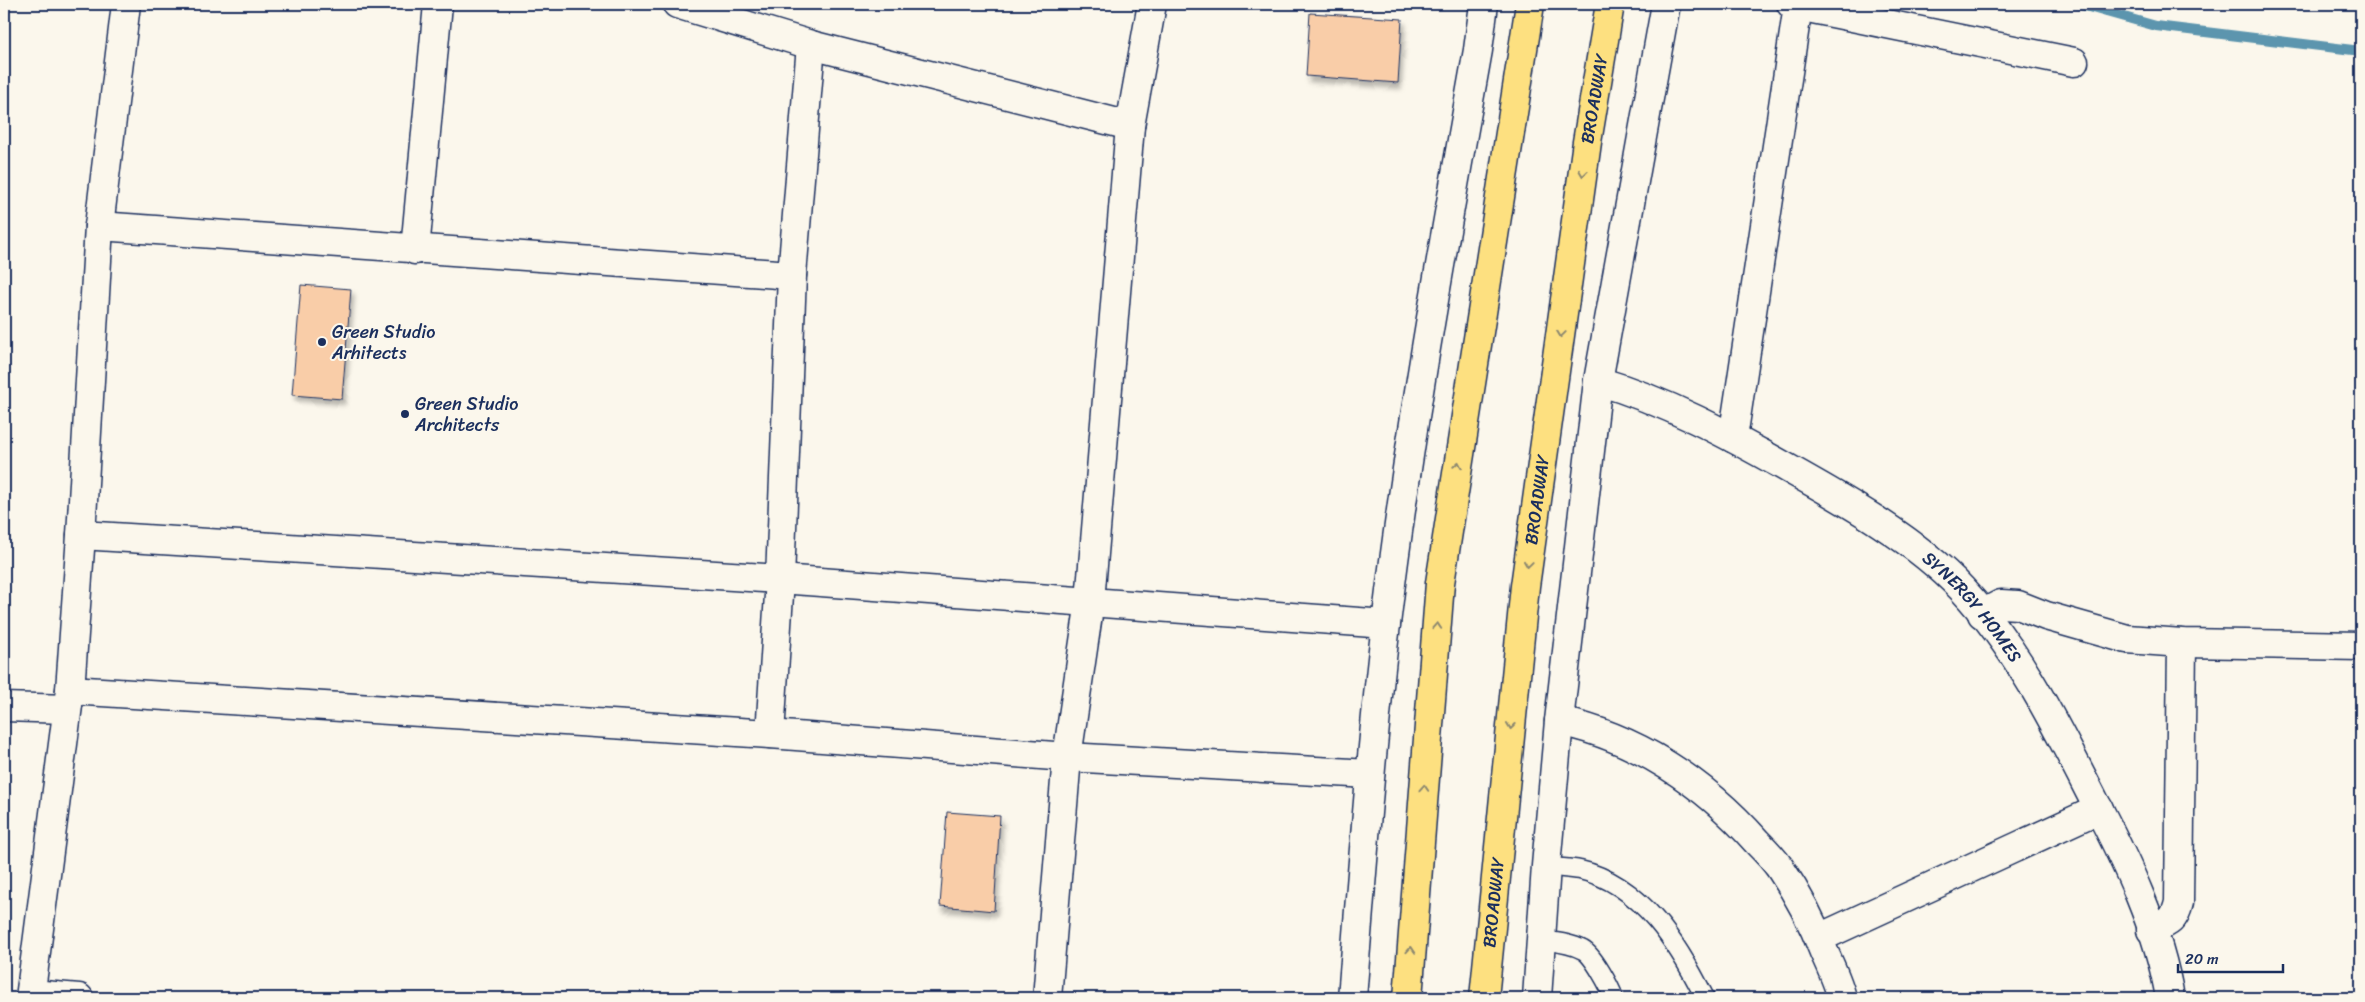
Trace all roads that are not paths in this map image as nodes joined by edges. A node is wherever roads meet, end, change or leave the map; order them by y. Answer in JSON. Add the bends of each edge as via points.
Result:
{"nodes":[{"id":1,"x":126,"y":4,"type":"edge"},
{"id":2,"x":438,"y":4,"type":"edge"},
{"id":3,"x":677,"y":4,"type":"edge"},
{"id":4,"x":1152,"y":4,"type":"edge"},
{"id":5,"x":1484,"y":4,"type":"edge"},
{"id":6,"x":1530,"y":4,"type":"edge"},
{"id":7,"x":1610,"y":4,"type":"edge"},
{"id":8,"x":1666,"y":4,"type":"edge"},
{"id":9,"x":1794,"y":5,"type":"edge"},
{"id":10,"x":810,"y":45,"type":"junction"},
{"id":11,"x":2074,"y":62,"type":"dead end"},
{"id":12,"x":1130,"y":126,"type":"junction"},
{"id":13,"x":99,"y":226,"type":"junction"},
{"id":14,"x":415,"y":250,"type":"junction"},
{"id":15,"x":792,"y":275,"type":"junction"},
{"id":16,"x":1598,"y":381,"type":"junction"},
{"id":17,"x":1734,"y":438,"type":"junction"},
{"id":18,"x":81,"y":535,"type":"junction"},
{"id":19,"x":780,"y":579,"type":"junction"},
{"id":20,"x":1090,"y":601,"type":"junction"},
{"id":21,"x":1982,"y":614,"type":"junction"},
{"id":22,"x":1386,"y":624,"type":"junction"},
{"id":23,"x":2182,"y":643,"type":"junction"},
{"id":24,"x":2361,"y":646,"type":"edge"},
{"id":25,"x":69,"y":699,"type":"junction"},
{"id":26,"x":4,"y":707,"type":"edge"},
{"id":27,"x":1559,"y":720,"type":"junction"},
{"id":28,"x":770,"y":734,"type":"junction"},
{"id":29,"x":1067,"y":758,"type":"junction"},
{"id":30,"x":1370,"y":774,"type":"junction"},
{"id":31,"x":2099,"y":809,"type":"junction"},
{"id":32,"x":1546,"y":866,"type":"junction"},
{"id":33,"x":2151,"y":930,"type":"junction"},
{"id":34,"x":1819,"y":938,"type":"junction"},
{"id":35,"x":1541,"y":940,"type":"junction"},
{"id":36,"x":31,"y":996,"type":"edge"},
{"id":37,"x":79,"y":998,"type":"edge"},
{"id":38,"x":1047,"y":998,"type":"edge"},
{"id":39,"x":1352,"y":998,"type":"edge"},
{"id":40,"x":1408,"y":998,"type":"edge"},
{"id":41,"x":1484,"y":998,"type":"edge"},
{"id":42,"x":1537,"y":998,"type":"edge"},
{"id":43,"x":1614,"y":998,"type":"edge"},
{"id":44,"x":1705,"y":998,"type":"edge"},
{"id":45,"x":1842,"y":998,"type":"edge"},
{"id":46,"x":2170,"y":998,"type":"edge"}],
"edges":[{"from":1,"to":13,"type":"street"},
{"from":2,"to":14,"type":"street"},
{"from":3,"to":10,"type":"street"},
{"from":4,"to":12,"type":"street"},
{"from":5,"to":22,"type":"street","via":[[1426,336]]},
{"from":40,"to":6,"type":"main road","one_way":true,"via":[[1440,583]]},
{"from":7,"to":41,"type":"main road","name":"BROADWAY","one_way":true,"via":[[1525,586]]},
{"from":8,"to":16,"type":"street"},
{"from":9,"to":11,"type":"street"},
{"from":9,"to":17,"type":"street"},
{"from":10,"to":12,"type":"street"},
{"from":10,"to":15,"type":"street"},
{"from":12,"to":20,"type":"street"},
{"from":13,"to":14,"type":"street"},
{"from":13,"to":18,"type":"street"},
{"from":14,"to":15,"type":"street"},
{"from":15,"to":19,"type":"street"},
{"from":16,"to":17,"type":"street","name":"SYNERGY HOMES","via":[[1634,392]]},
{"from":16,"to":27,"type":"street"},
{"from":17,"to":21,"type":"street","name":"SYNERGY HOMES","via":[[1884,526],[1961,588]]},
{"from":18,"to":19,"type":"street"},
{"from":18,"to":25,"type":"street"},
{"from":19,"to":20,"type":"street"},
{"from":19,"to":28,"type":"street"},
{"from":20,"to":22,"type":"street"},
{"from":20,"to":29,"type":"street"},
{"from":21,"to":23,"type":"street","via":[[2001,604],[2018,605],[2127,639]]},
{"from":21,"to":31,"type":"street","name":"SYNERGY HOMES","via":[[2042,700]]},
{"from":22,"to":30,"type":"street"},
{"from":23,"to":24,"type":"street"},
{"from":23,"to":33,"type":"street","via":[[2179,902],[2176,914],[2168,923]]},
{"from":25,"to":26,"type":"street"},
{"from":25,"to":28,"type":"street"},
{"from":25,"to":36,"type":"street"},
{"from":27,"to":32,"type":"street"},
{"from":27,"to":34,"type":"street","via":[[1584,726],[1637,748],[1695,783],[1743,826],[1779,867]]},
{"from":28,"to":29,"type":"street"},
{"from":29,"to":30,"type":"street"},
{"from":29,"to":38,"type":"street"},
{"from":30,"to":39,"type":"street"},
{"from":31,"to":33,"type":"street","name":"SYNERGY HOMES"},
{"from":31,"to":34,"type":"street"},
{"from":32,"to":35,"type":"street"},
{"from":32,"to":44,"type":"lane","via":[[1581,870],[1622,887],[1654,918],[1689,966]]},
{"from":33,"to":46,"type":"street","name":"SYNERGY HOMES"},
{"from":34,"to":45,"type":"street"},
{"from":35,"to":42,"type":"street"},
{"from":35,"to":43,"type":"lane","via":[[1584,950],[1602,974]]},
{"from":36,"to":37,"type":"street"}]}
